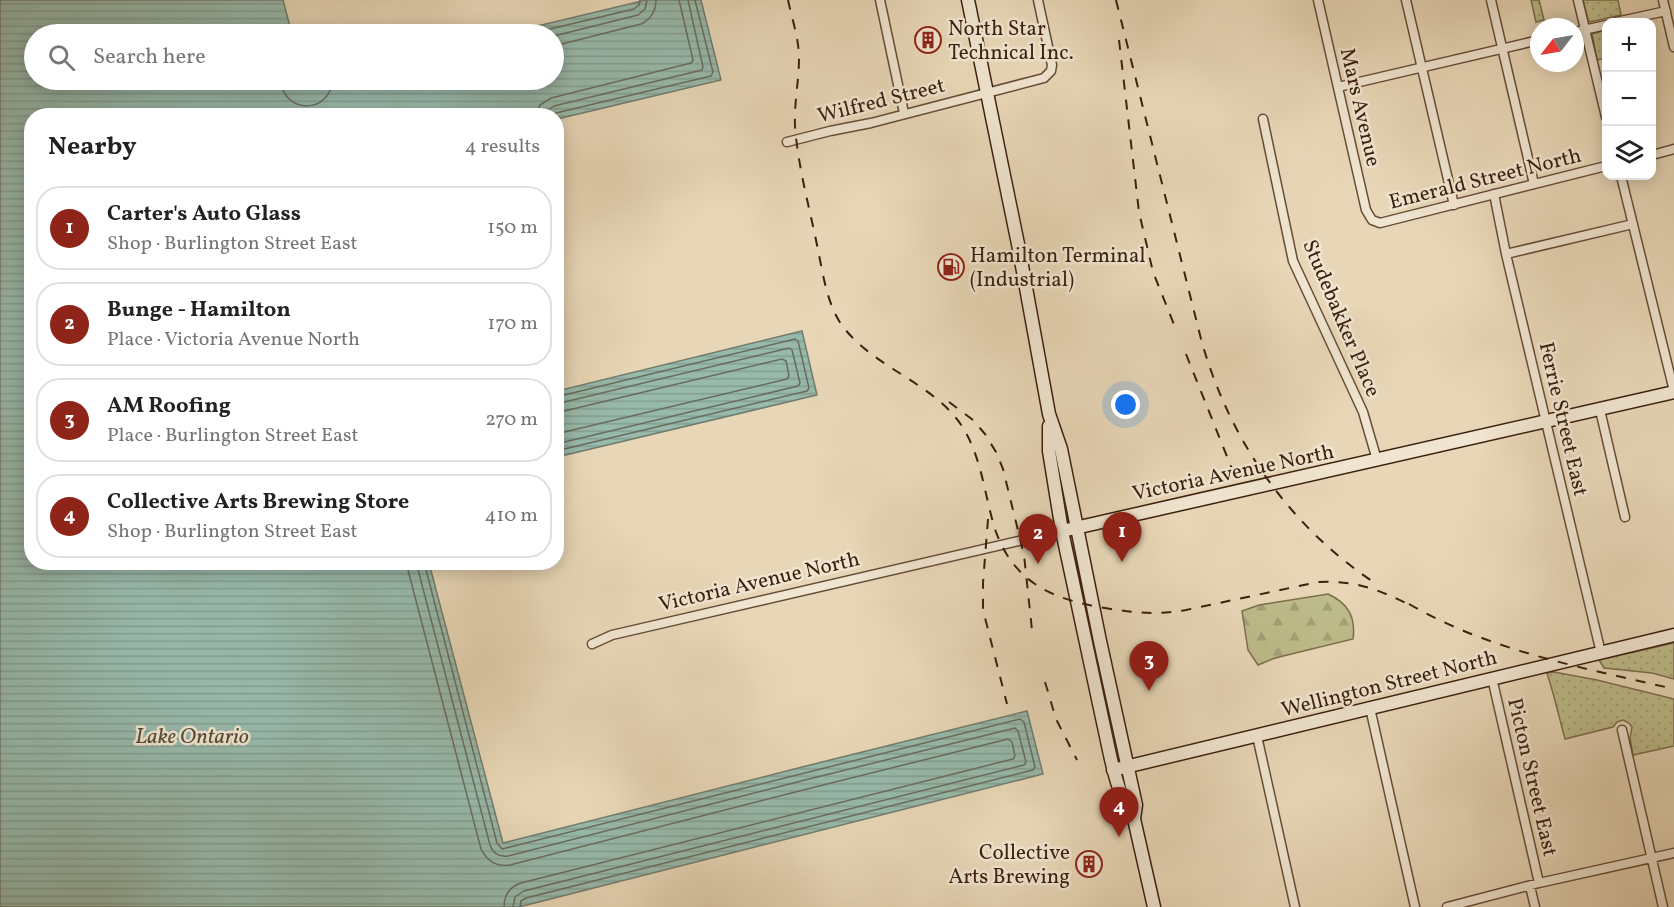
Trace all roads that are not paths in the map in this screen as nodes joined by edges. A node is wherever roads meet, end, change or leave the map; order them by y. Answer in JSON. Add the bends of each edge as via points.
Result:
{"nodes":[{"id":1,"x":880,"y":0,"type":"edge"},
{"id":2,"x":968,"y":0,"type":"edge"},
{"id":3,"x":1038,"y":0,"type":"edge"},
{"id":4,"x":1318,"y":0,"type":"edge"},
{"id":5,"x":1406,"y":0,"type":"edge"},
{"id":6,"x":1491,"y":0,"type":"edge"},
{"id":7,"x":1578,"y":0,"type":"edge"},
{"id":8,"x":1664,"y":0,"type":"edge"},
{"id":9,"x":1666,"y":11,"type":"junction"},
{"id":10,"x":1634,"y":18,"type":"edge"},
{"id":11,"x":1602,"y":26,"type":"edge"},
{"id":12,"x":1585,"y":30,"type":"junction"},
{"id":13,"x":1530,"y":42,"type":"edge"},
{"id":14,"x":1674,"y":46,"type":"edge"},
{"id":15,"x":1502,"y":49,"type":"junction"},
{"id":16,"x":1422,"y":68,"type":"junction"},
{"id":17,"x":1338,"y":87,"type":"junction"},
{"id":18,"x":988,"y":92,"type":"junction"},
{"id":19,"x":1602,"y":100,"type":"edge"},
{"id":20,"x":904,"y":113,"type":"junction"},
{"id":21,"x":1263,"y":119,"type":"dead end"},
{"id":22,"x":787,"y":142,"type":"dead end"},
{"id":23,"x":1674,"y":149,"type":"edge"},
{"id":24,"x":1656,"y":154,"type":"edge"},
{"id":25,"x":1602,"y":167,"type":"edge"},
{"id":26,"x":1622,"y":180,"type":"edge"},
{"id":27,"x":1534,"y":184,"type":"junction"},
{"id":28,"x":1494,"y":194,"type":"junction"},
{"id":29,"x":1454,"y":205,"type":"junction"},
{"id":30,"x":1372,"y":220,"type":"joint"},
{"id":31,"x":1633,"y":224,"type":"junction"},
{"id":32,"x":1506,"y":254,"type":"junction"},
{"id":33,"x":1674,"y":392,"type":"edge"},
{"id":34,"x":1600,"y":410,"type":"junction"},
{"id":35,"x":1048,"y":414,"type":"junction"},
{"id":36,"x":1546,"y":420,"type":"junction"},
{"id":37,"x":1377,"y":460,"type":"junction"},
{"id":38,"x":1625,"y":517,"type":"dead end"},
{"id":39,"x":1076,"y":528,"type":"junction"},
{"id":40,"x":1062,"y":531,"type":"junction"},
{"id":41,"x":1674,"y":635,"type":"edge"},
{"id":42,"x":592,"y":644,"type":"dead end"},
{"id":43,"x":1601,"y":652,"type":"junction"},
{"id":44,"x":1492,"y":678,"type":"junction"},
{"id":45,"x":1370,"y":708,"type":"junction"},
{"id":46,"x":1622,"y":730,"type":"dead end"},
{"id":47,"x":1257,"y":736,"type":"junction"},
{"id":48,"x":1126,"y":765,"type":"junction"},
{"id":49,"x":1113,"y":770,"type":"junction"},
{"id":50,"x":1134,"y":819,"type":"junction"},
{"id":51,"x":1674,"y":853,"type":"edge"},
{"id":52,"x":1651,"y":858,"type":"junction"},
{"id":53,"x":1534,"y":885,"type":"junction"},
{"id":54,"x":1154,"y":907,"type":"edge"},
{"id":55,"x":1295,"y":907,"type":"edge"},
{"id":56,"x":1415,"y":907,"type":"edge"},
{"id":57,"x":1447,"y":907,"type":"edge"},
{"id":58,"x":1535,"y":907,"type":"edge"},
{"id":59,"x":1663,"y":907,"type":"edge"}],
"edges":[{"from":1,"to":20,"type":"street"},
{"from":2,"to":18,"type":"main road"},
{"from":3,"to":18,"type":"street","name":"Wilfred Street","via":[[1051,71],[1044,78]]},
{"from":4,"to":17,"type":"street","name":"Mars Avenue"},
{"from":5,"to":16,"type":"street"},
{"from":6,"to":15,"type":"street"},
{"from":7,"to":12,"type":"street"},
{"from":8,"to":9,"type":"street"},
{"from":9,"to":10,"type":"street"},
{"from":9,"to":14,"type":"street"},
{"from":11,"to":12,"type":"street"},
{"from":12,"to":19,"type":"street"},
{"from":13,"to":15,"type":"street"},
{"from":15,"to":16,"type":"street"},
{"from":15,"to":27,"type":"street"},
{"from":16,"to":17,"type":"street"},
{"from":16,"to":29,"type":"street"},
{"from":17,"to":30,"type":"street","name":"Mars Avenue","via":[[1366,210]]},
{"from":18,"to":20,"type":"street","name":"Wilfred Street"},
{"from":18,"to":35,"type":"main road"},
{"from":20,"to":22,"type":"street","name":"Wilfred Street"},
{"from":21,"to":37,"type":"street","name":"Studebakker Place","via":[[1293,261],[1363,412]]},
{"from":23,"to":24,"type":"street"},
{"from":25,"to":27,"type":"street","name":"Emerald Street North"},
{"from":26,"to":31,"type":"street"},
{"from":27,"to":28,"type":"street","name":"Emerald Street North"},
{"from":28,"to":29,"type":"street","name":"Emerald Street North"},
{"from":28,"to":32,"type":"street","name":"Ferrie Street East"},
{"from":29,"to":30,"type":"street","name":"Emerald Street North","via":[[1380,223]]},
{"from":31,"to":32,"type":"street"},
{"from":31,"to":33,"type":"street"},
{"from":32,"to":36,"type":"street","name":"Ferrie Street East"},
{"from":33,"to":34,"type":"main road","name":"Victoria Avenue North"},
{"from":34,"to":36,"type":"main road","name":"Victoria Avenue North"},
{"from":34,"to":38,"type":"street"},
{"from":35,"to":39,"type":"main road","via":[[1060,449]]},
{"from":35,"to":40,"type":"main road","via":[[1049,451]]},
{"from":36,"to":37,"type":"main road","name":"Victoria Avenue North"},
{"from":36,"to":43,"type":"street","name":"Ferrie Street East"},
{"from":37,"to":39,"type":"main road","name":"Victoria Avenue North"},
{"from":39,"to":40,"type":"main road","name":"Victoria Avenue North"},
{"from":39,"to":48,"type":"main road"},
{"from":40,"to":42,"type":"street","name":"Victoria Avenue North","via":[[612,635]]},
{"from":40,"to":49,"type":"main road"},
{"from":41,"to":43,"type":"main road","name":"Wellington Street North"},
{"from":43,"to":44,"type":"main road","name":"Wellington Street North"},
{"from":44,"to":45,"type":"main road","name":"Wellington Street North"},
{"from":44,"to":53,"type":"street","name":"Picton Street East"},
{"from":45,"to":47,"type":"main road","name":"Wellington Street North"},
{"from":45,"to":56,"type":"street"},
{"from":46,"to":52,"type":"street"},
{"from":47,"to":48,"type":"main road","name":"Wellington Street North"},
{"from":47,"to":55,"type":"street"},
{"from":48,"to":49,"type":"main road","name":"Wellington Street North"},
{"from":48,"to":50,"type":"main road","via":[[1136,804]]},
{"from":49,"to":50,"type":"main road"},
{"from":50,"to":54,"type":"main road"},
{"from":51,"to":52,"type":"street"},
{"from":52,"to":53,"type":"street"},
{"from":52,"to":59,"type":"street"},
{"from":53,"to":57,"type":"street"},
{"from":53,"to":58,"type":"street","name":"Picton Street East"}]}
